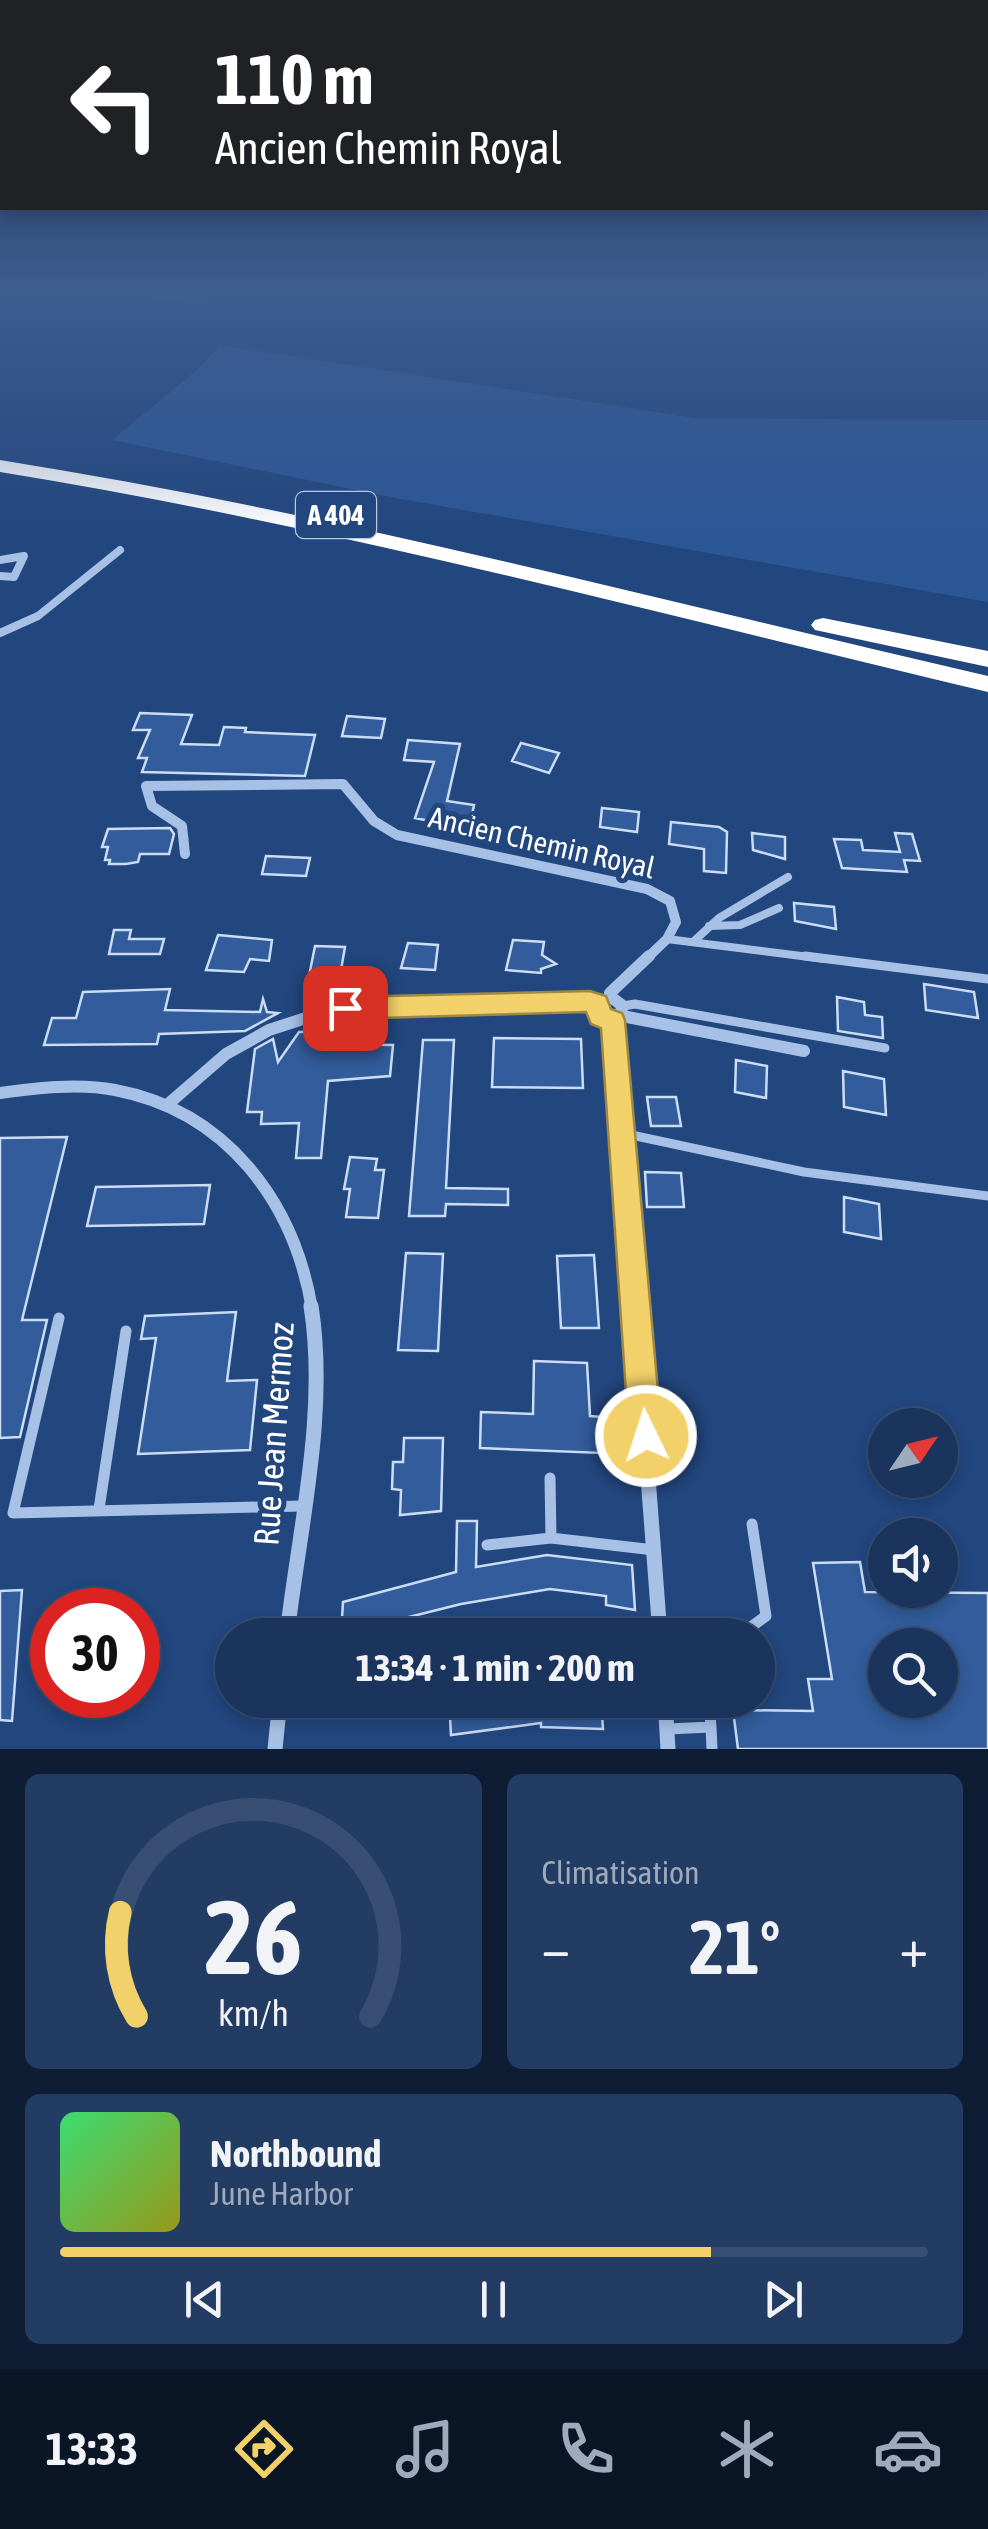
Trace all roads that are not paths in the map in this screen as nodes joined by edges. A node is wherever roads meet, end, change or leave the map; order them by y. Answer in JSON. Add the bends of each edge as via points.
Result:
{"nodes":[{"id":1,"x":0,"y":456,"type":"edge"},
{"id":2,"x":0,"y":466,"type":"edge"},
{"id":3,"x":120,"y":550,"type":"dead end"},
{"id":4,"x":0,"y":560,"type":"edge"},
{"id":5,"x":0,"y":576,"type":"edge"},
{"id":6,"x":666,"y":599,"type":"junction"},
{"id":7,"x":0,"y":634,"type":"edge"},
{"id":8,"x":988,"y":658,"type":"edge"},
{"id":9,"x":988,"y":670,"type":"edge"},
{"id":10,"x":988,"y":684,"type":"edge"},
{"id":11,"x":988,"y":702,"type":"edge"},
{"id":12,"x":185,"y":854,"type":"dead end"},
{"id":13,"x":788,"y":876,"type":"dead end"},
{"id":14,"x":779,"y":908,"type":"dead end"},
{"id":15,"x":709,"y":926,"type":"junction"},
{"id":16,"x":667,"y":940,"type":"junction"},
{"id":17,"x":693,"y":942,"type":"junction"},
{"id":18,"x":988,"y":979,"type":"edge"},
{"id":19,"x":610,"y":998,"type":"junction"},
{"id":20,"x":597,"y":1004,"type":"junction"},
{"id":21,"x":619,"y":1014,"type":"junction"},
{"id":22,"x":884,"y":1048,"type":"dead end"},
{"id":23,"x":804,"y":1051,"type":"dead end"},
{"id":24,"x":0,"y":1093,"type":"edge"},
{"id":25,"x":166,"y":1105,"type":"junction"},
{"id":26,"x":622,"y":1133,"type":"junction"},
{"id":27,"x":988,"y":1196,"type":"edge"},
{"id":28,"x":59,"y":1318,"type":"dead end"},
{"id":29,"x":126,"y":1331,"type":"dead end"},
{"id":30,"x":550,"y":1478,"type":"dead end"},
{"id":31,"x":301,"y":1506,"type":"junction"},
{"id":32,"x":99,"y":1510,"type":"junction"},
{"id":33,"x":752,"y":1524,"type":"dead end"},
{"id":34,"x":551,"y":1538,"type":"junction"},
{"id":35,"x":487,"y":1545,"type":"dead end"},
{"id":36,"x":654,"y":1550,"type":"junction"},
{"id":37,"x":289,"y":1618,"type":"edge"},
{"id":38,"x":659,"y":1618,"type":"edge"},
{"id":39,"x":763,"y":1618,"type":"edge"},
{"id":40,"x":279,"y":1718,"type":"edge"},
{"id":41,"x":666,"y":1718,"type":"edge"},
{"id":42,"x":710,"y":1718,"type":"edge"},
{"id":43,"x":711,"y":1727,"type":"junction"},
{"id":44,"x":667,"y":1730,"type":"junction"},
{"id":45,"x":276,"y":1749,"type":"edge"},
{"id":46,"x":668,"y":1749,"type":"edge"},
{"id":47,"x":712,"y":1749,"type":"edge"}],
"edges":[{"from":1,"to":6,"type":"highway","number":"A 404","via":[[289,505]]},
{"from":2,"to":6,"type":"highway","number":"A 404","via":[[271,513]]},
{"from":3,"to":7,"type":"street","via":[[38,616]]},
{"from":4,"to":5,"type":"street","via":[[24,556],[14,577]]},
{"from":6,"to":8,"type":"highway"},
{"from":6,"to":9,"type":"highway","number":"A 404"},
{"from":6,"to":10,"type":"highway","number":"A 404"},
{"from":6,"to":11,"type":"highway"},
{"from":12,"to":16,"type":"street","name":"Ancien Chemin Royal","via":[[182,826],[152,806],[146,786],[343,784],[374,821],[397,835],[660,893],[675,909]]},
{"from":13,"to":15,"type":"lane"},
{"from":14,"to":15,"type":"lane","via":[[740,925]]},
{"from":15,"to":17,"type":"lane"},
{"from":16,"to":17,"type":"lane"},
{"from":16,"to":19,"type":"street"},
{"from":17,"to":18,"type":"lane"},
{"from":19,"to":20,"type":"street"},
{"from":19,"to":21,"type":"street"},
{"from":20,"to":21,"type":"street","via":[[600,1016]]},
{"from":20,"to":25,"type":"street","via":[[345,1008],[306,1015],[227,1050]]},
{"from":21,"to":22,"type":"lane","via":[[635,1004]]},
{"from":21,"to":23,"type":"street"},
{"from":21,"to":26,"type":"street"},
{"from":24,"to":25,"type":"street","name":"Rue Jean Mermoz","via":[[85,1087]]},
{"from":25,"to":31,"type":"street","name":"Rue Jean Mermoz","via":[[210,1130],[253,1168],[288,1219],[307,1274],[315,1353]]},
{"from":26,"to":27,"type":"lane","via":[[804,1172]]},
{"from":26,"to":36,"type":"street"},
{"from":28,"to":32,"type":"lane","via":[[13,1513]]},
{"from":29,"to":32,"type":"lane"},
{"from":30,"to":34,"type":"lane"},
{"from":31,"to":32,"type":"lane"},
{"from":31,"to":37,"type":"street","name":"Rue Jean Mermoz"},
{"from":33,"to":39,"type":"lane"},
{"from":34,"to":35,"type":"lane"},
{"from":34,"to":36,"type":"lane"},
{"from":36,"to":38,"type":"street"},
{"from":40,"to":45,"type":"street"},
{"from":41,"to":44,"type":"street"},
{"from":42,"to":43,"type":"lane"},
{"from":43,"to":44,"type":"lane"},
{"from":43,"to":47,"type":"lane"},
{"from":44,"to":46,"type":"street"}]}
